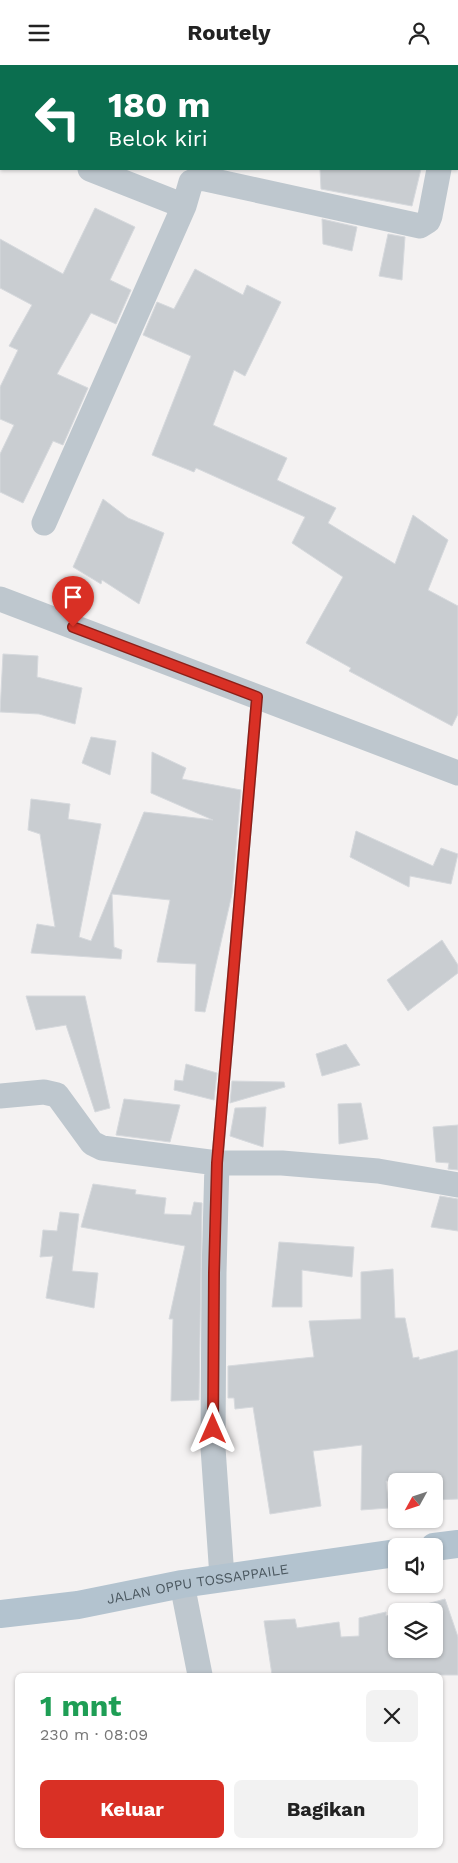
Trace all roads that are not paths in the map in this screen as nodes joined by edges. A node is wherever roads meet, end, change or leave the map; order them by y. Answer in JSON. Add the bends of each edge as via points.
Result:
{"nodes":[{"id":1,"x":93,"y":170,"type":"edge"},
{"id":2,"x":439,"y":170,"type":"edge"},
{"id":3,"x":184,"y":206,"type":"junction"},
{"id":4,"x":44,"y":523,"type":"dead end"},
{"id":5,"x":0,"y":599,"type":"edge"},
{"id":6,"x":257,"y":697,"type":"junction"},
{"id":7,"x":458,"y":773,"type":"edge"},
{"id":8,"x":0,"y":1096,"type":"edge"},
{"id":9,"x":217,"y":1163,"type":"junction"},
{"id":10,"x":458,"y":1185,"type":"edge"},
{"id":11,"x":458,"y":1544,"type":"edge"},
{"id":12,"x":443,"y":1546,"type":"edge"},
{"id":13,"x":388,"y":1554,"type":"edge"},
{"id":14,"x":222,"y":1577,"type":"junction"},
{"id":15,"x":182,"y":1584,"type":"junction"},
{"id":16,"x":0,"y":1614,"type":"edge"},
{"id":17,"x":200,"y":1673,"type":"edge"}],
"edges":[{"from":1,"to":3,"type":"street"},
{"from":2,"to":3,"type":"street","via":[[430,216],[420,225],[201,178],[191,182]]},
{"from":3,"to":4,"type":"street"},
{"from":5,"to":6,"type":"street"},
{"from":6,"to":7,"type":"street"},
{"from":6,"to":9,"type":"lane"},
{"from":8,"to":9,"type":"street","via":[[57,1095],[92,1143],[102,1148]]},
{"from":9,"to":10,"type":"street","via":[[301,1164],[378,1171]]},
{"from":9,"to":14,"type":"street","via":[[213,1448]]},
{"from":11,"to":12,"type":"main road"},
{"from":13,"to":14,"type":"main road","name":"JALAN OPPU TOSSAPPAILE"},
{"from":14,"to":15,"type":"main road","name":"JALAN OPPU TOSSAPPAILE"},
{"from":15,"to":16,"type":"main road","name":"JALAN OPPU TOSSAPPAILE","via":[[78,1605]]},
{"from":15,"to":17,"type":"street"}]}
